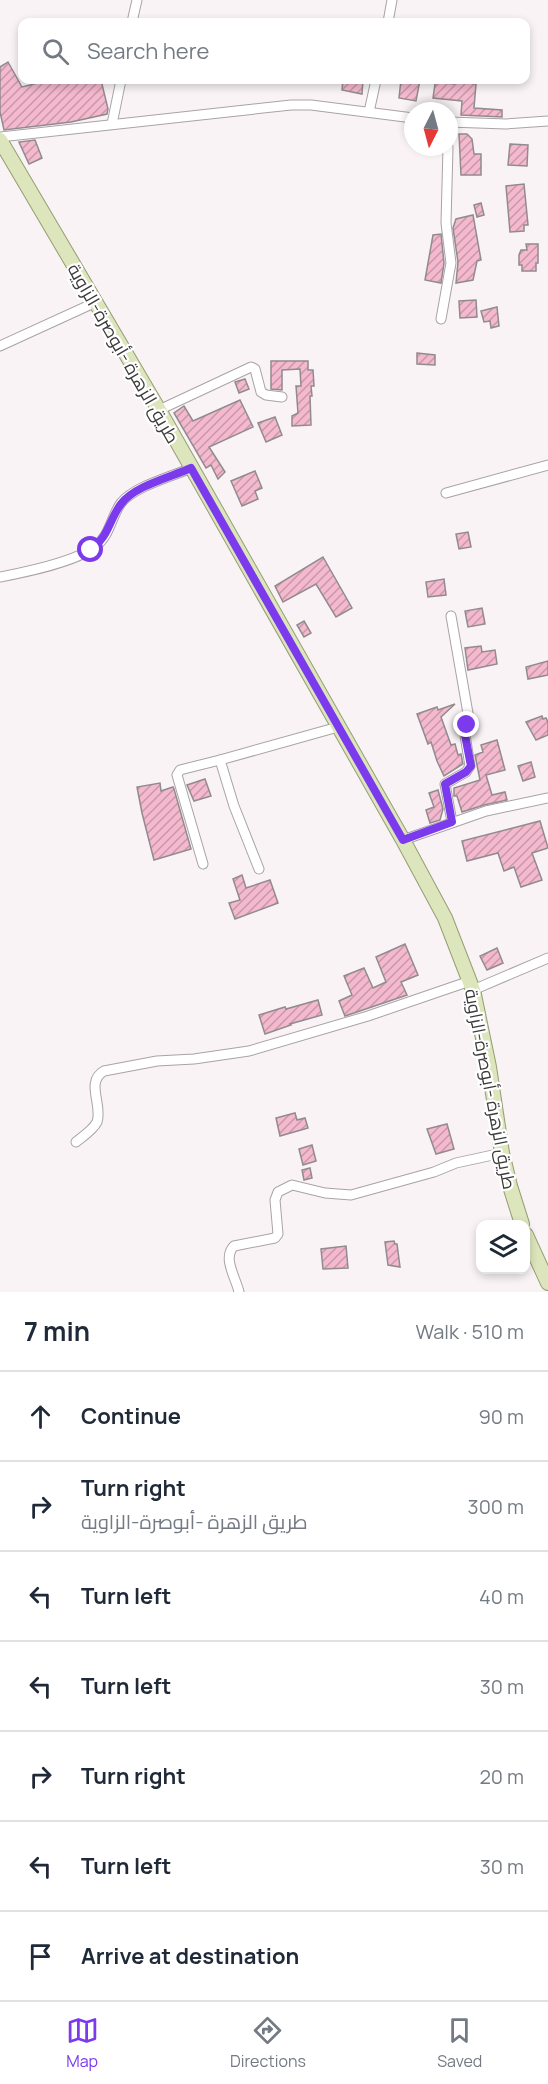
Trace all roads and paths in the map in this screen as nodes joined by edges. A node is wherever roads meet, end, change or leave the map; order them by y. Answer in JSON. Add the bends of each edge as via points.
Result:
{"nodes":[{"id":1,"x":137,"y":0,"type":"edge"},
{"id":2,"x":392,"y":0,"type":"edge"},
{"id":3,"x":133,"y":18,"type":"edge"},
{"id":4,"x":388,"y":18,"type":"edge"},
{"id":5,"x":120,"y":84,"type":"edge"},
{"id":6,"x":375,"y":84,"type":"edge"},
{"id":7,"x":369,"y":112,"type":"junction"},
{"id":8,"x":404,"y":117,"type":"edge"},
{"id":9,"x":548,"y":121,"type":"edge"},
{"id":10,"x":458,"y":122,"type":"edge"},
{"id":11,"x":112,"y":124,"type":"junction"},
{"id":12,"x":0,"y":139,"type":"edge"},
{"id":13,"x":448,"y":156,"type":"edge"},
{"id":14,"x":94,"y":303,"type":"junction"},
{"id":15,"x":441,"y":318,"type":"dead end"},
{"id":16,"x":0,"y":346,"type":"edge"},
{"id":17,"x":282,"y":397,"type":"dead end"},
{"id":18,"x":159,"y":410,"type":"junction"},
{"id":19,"x":548,"y":465,"type":"edge"},
{"id":20,"x":191,"y":468,"type":"junction"},
{"id":21,"x":446,"y":493,"type":"dead end"},
{"id":22,"x":0,"y":577,"type":"edge"},
{"id":23,"x":451,"y":616,"type":"dead end"},
{"id":24,"x":338,"y":727,"type":"junction"},
{"id":25,"x":220,"y":760,"type":"junction"},
{"id":26,"x":548,"y":798,"type":"edge"},
{"id":27,"x":452,"y":822,"type":"junction"},
{"id":28,"x":403,"y":840,"type":"junction"},
{"id":29,"x":203,"y":864,"type":"dead end"},
{"id":30,"x":260,"y":869,"type":"dead end"},
{"id":31,"x":548,"y":958,"type":"edge"},
{"id":32,"x":471,"y":986,"type":"junction"},
{"id":33,"x":76,"y":1142,"type":"dead end"},
{"id":34,"x":502,"y":1153,"type":"junction"},
{"id":35,"x":521,"y":1220,"type":"edge"},
{"id":36,"x":530,"y":1245,"type":"edge"},
{"id":37,"x":548,"y":1283,"type":"edge"},
{"id":38,"x":239,"y":1292,"type":"edge"}],
"edges":[{"from":1,"to":3,"type":"street"},
{"from":2,"to":4,"type":"street"},
{"from":5,"to":11,"type":"street"},
{"from":6,"to":7,"type":"street"},
{"from":7,"to":8,"type":"street"},
{"from":7,"to":11,"type":"street","via":[[291,105]]},
{"from":9,"to":10,"type":"street"},
{"from":11,"to":12,"type":"street"},
{"from":12,"to":14,"type":"main road","name":"طريق الزهرة -أبوصرة-الزاوية"},
{"from":13,"to":15,"type":"street","via":[[446,223],[451,263]]},
{"from":14,"to":16,"type":"street"},
{"from":14,"to":18,"type":"main road","name":"طريق الزهرة -أبوصرة-الزاوية"},
{"from":17,"to":18,"type":"street","via":[[261,392],[255,369],[251,368]]},
{"from":18,"to":20,"type":"main road","name":"طريق الزهرة -أبوصرة-الزاوية"},
{"from":19,"to":21,"type":"street"},
{"from":20,"to":22,"type":"street","via":[[129,495],[104,538],[86,553]]},
{"from":20,"to":24,"type":"main road","name":"طريق الزهرة -أبوصرة-الزاوية"},
{"from":23,"to":27,"type":"street","via":[[471,762],[466,772],[445,784]]},
{"from":24,"to":25,"type":"street"},
{"from":24,"to":28,"type":"main road","name":"طريق الزهرة -أبوصرة-الزاوية"},
{"from":25,"to":29,"type":"street","via":[[177,773]]},
{"from":25,"to":30,"type":"street"},
{"from":26,"to":27,"type":"street"},
{"from":27,"to":28,"type":"street"},
{"from":28,"to":32,"type":"main road","name":"طريق الزهرة -أبوصرة-الزاوية","via":[[445,918]]},
{"from":31,"to":32,"type":"street"},
{"from":32,"to":33,"type":"street","via":[[249,1051],[104,1071],[95,1081],[96,1125]]},
{"from":32,"to":34,"type":"main road","name":"طريق الزهرة -أبوصرة-الزاوية","via":[[491,1076]]},
{"from":34,"to":35,"type":"main road","name":"طريق الزهرة -أبوصرة-الزاوية"},
{"from":34,"to":38,"type":"street","via":[[351,1195],[299,1185],[286,1187],[275,1200],[275,1238],[230,1249],[230,1267]]},
{"from":36,"to":37,"type":"main road"}]}
